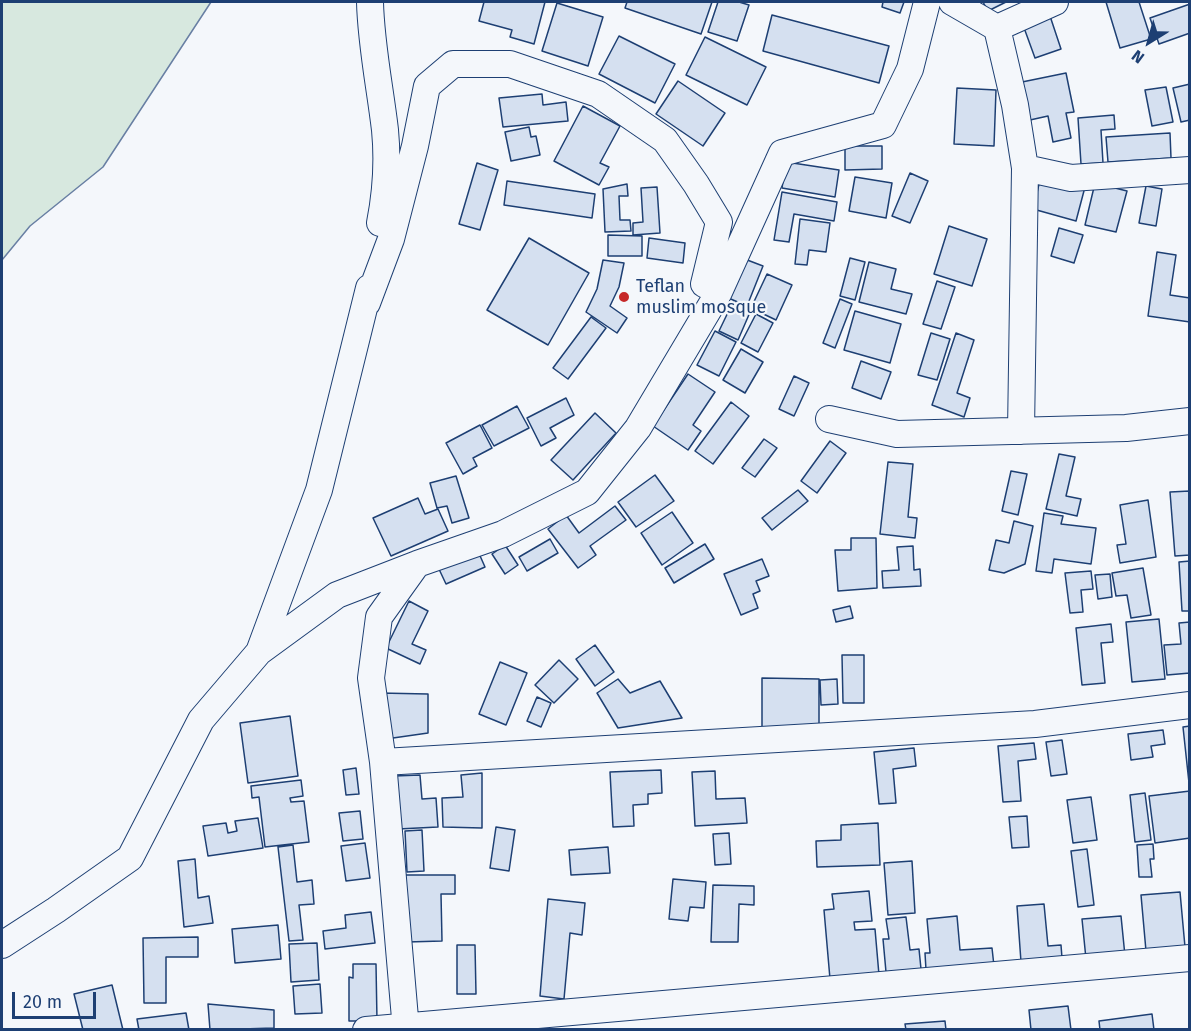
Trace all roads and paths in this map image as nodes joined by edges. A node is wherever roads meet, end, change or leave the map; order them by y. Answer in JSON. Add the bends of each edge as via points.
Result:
{"nodes":[{"id":1,"x":370,"y":2,"type":"edge"},
{"id":2,"x":927,"y":2,"type":"edge"},
{"id":3,"x":952,"y":2,"type":"edge"},
{"id":4,"x":1055,"y":2,"type":"edge"},
{"id":5,"x":996,"y":28,"type":"junction"},
{"id":6,"x":1026,"y":168,"type":"junction"},
{"id":7,"x":1190,"y":170,"type":"edge"},
{"id":8,"x":719,"y":292,"type":"junction"},
{"id":9,"x":367,"y":303,"type":"junction"},
{"id":10,"x":829,"y":419,"type":"dead end"},
{"id":11,"x":1190,"y":421,"type":"edge"},
{"id":12,"x":1021,"y":431,"type":"junction"},
{"id":13,"x":417,"y":564,"type":"junction"},
{"id":14,"x":259,"y":652,"type":"junction"},
{"id":15,"x":1190,"y":705,"type":"edge"},
{"id":16,"x":383,"y":762,"type":"junction"},
{"id":17,"x":2,"y":945,"type":"edge"},
{"id":18,"x":1190,"y":958,"type":"edge"},
{"id":19,"x":406,"y":1028,"type":"edge"},
{"id":20,"x":366,"y":1029,"type":"edge"}],
"edges":[{"from":1,"to":9,"type":"street","via":[[385,132],[386,191]]},
{"from":2,"to":8,"type":"street","via":[[910,69],[883,125],[782,153]]},
{"from":3,"to":5,"type":"street"},
{"from":4,"to":5,"type":"street"},
{"from":5,"to":6,"type":"street","via":[[1016,105]]},
{"from":6,"to":7,"type":"street","via":[[1071,178]]},
{"from":6,"to":12,"type":"street"},
{"from":8,"to":9,"type":"street","via":[[704,284],[719,222],[665,140],[598,94],[510,64],[453,64],[427,86],[392,239]]},
{"from":8,"to":13,"type":"street","via":[[638,428],[587,492],[503,534]]},
{"from":9,"to":14,"type":"street","via":[[319,490]]},
{"from":10,"to":12,"type":"street","via":[[897,434]]},
{"from":11,"to":12,"type":"street","via":[[1126,428]]},
{"from":13,"to":14,"type":"street","via":[[337,595]]},
{"from":13,"to":16,"type":"street","via":[[379,617],[370,678]]},
{"from":14,"to":17,"type":"street","via":[[201,720],[130,858]]},
{"from":15,"to":16,"type":"street","via":[[1035,724]]},
{"from":16,"to":19,"type":"street"},
{"from":18,"to":19,"type":"street"},
{"from":19,"to":20,"type":"street"}]}
